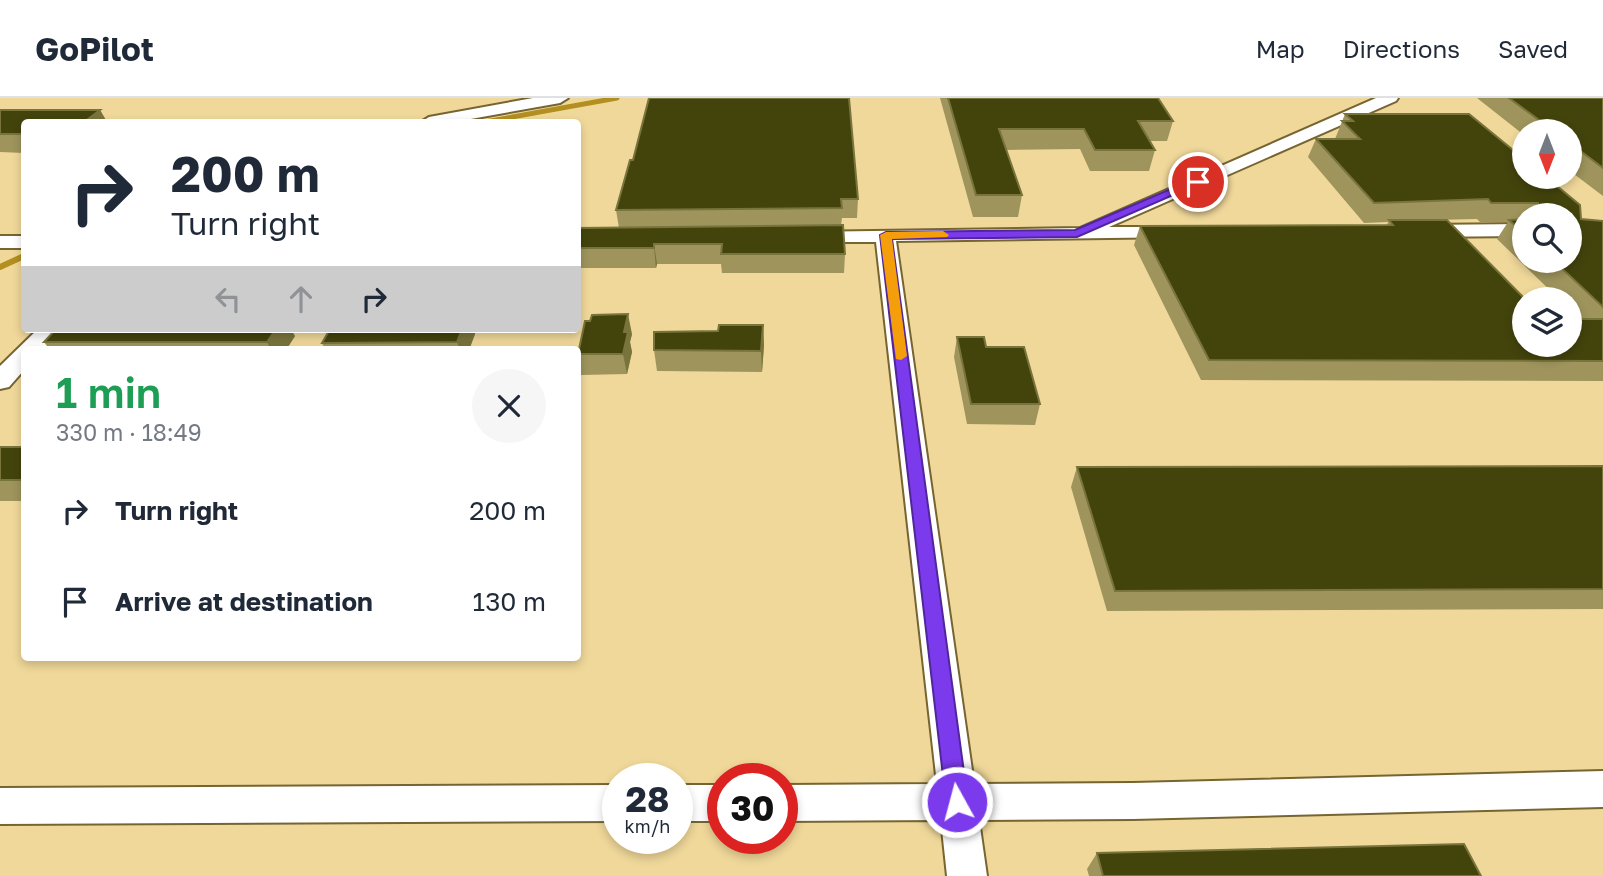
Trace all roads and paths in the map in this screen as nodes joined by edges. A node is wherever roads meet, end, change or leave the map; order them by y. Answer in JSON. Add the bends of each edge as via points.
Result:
{"nodes":[{"id":1,"x":560,"y":98,"type":"edge"},
{"id":2,"x":1390,"y":98,"type":"edge"},
{"id":3,"x":445,"y":119,"type":"edge"},
{"id":4,"x":1512,"y":230,"type":"edge"},
{"id":5,"x":1402,"y":231,"type":"edge"},
{"id":6,"x":1199,"y":233,"type":"edge"},
{"id":7,"x":1077,"y":234,"type":"junction"},
{"id":8,"x":886,"y":235,"type":"junction"},
{"id":9,"x":788,"y":236,"type":"edge"},
{"id":10,"x":47,"y":333,"type":"edge"},
{"id":11,"x":34,"y":346,"type":"edge"},
{"id":12,"x":21,"y":359,"type":"edge"},
{"id":13,"x":0,"y":381,"type":"edge"},
{"id":14,"x":1603,"y":789,"type":"edge"},
{"id":15,"x":957,"y":802,"type":"junction"},
{"id":16,"x":602,"y":803,"type":"edge"},
{"id":17,"x":798,"y":803,"type":"edge"},
{"id":18,"x":0,"y":806,"type":"edge"},
{"id":19,"x":967,"y":876,"type":"edge"}],
"edges":[{"from":1,"to":3,"type":"street"},
{"from":2,"to":7,"type":"street"},
{"from":4,"to":5,"type":"street"},
{"from":6,"to":7,"type":"street"},
{"from":7,"to":8,"type":"street"},
{"from":8,"to":9,"type":"street"},
{"from":8,"to":15,"type":"street"},
{"from":10,"to":11,"type":"street"},
{"from":12,"to":13,"type":"street"},
{"from":14,"to":15,"type":"street"},
{"from":15,"to":17,"type":"street"},
{"from":15,"to":19,"type":"street"},
{"from":16,"to":18,"type":"street"}]}
